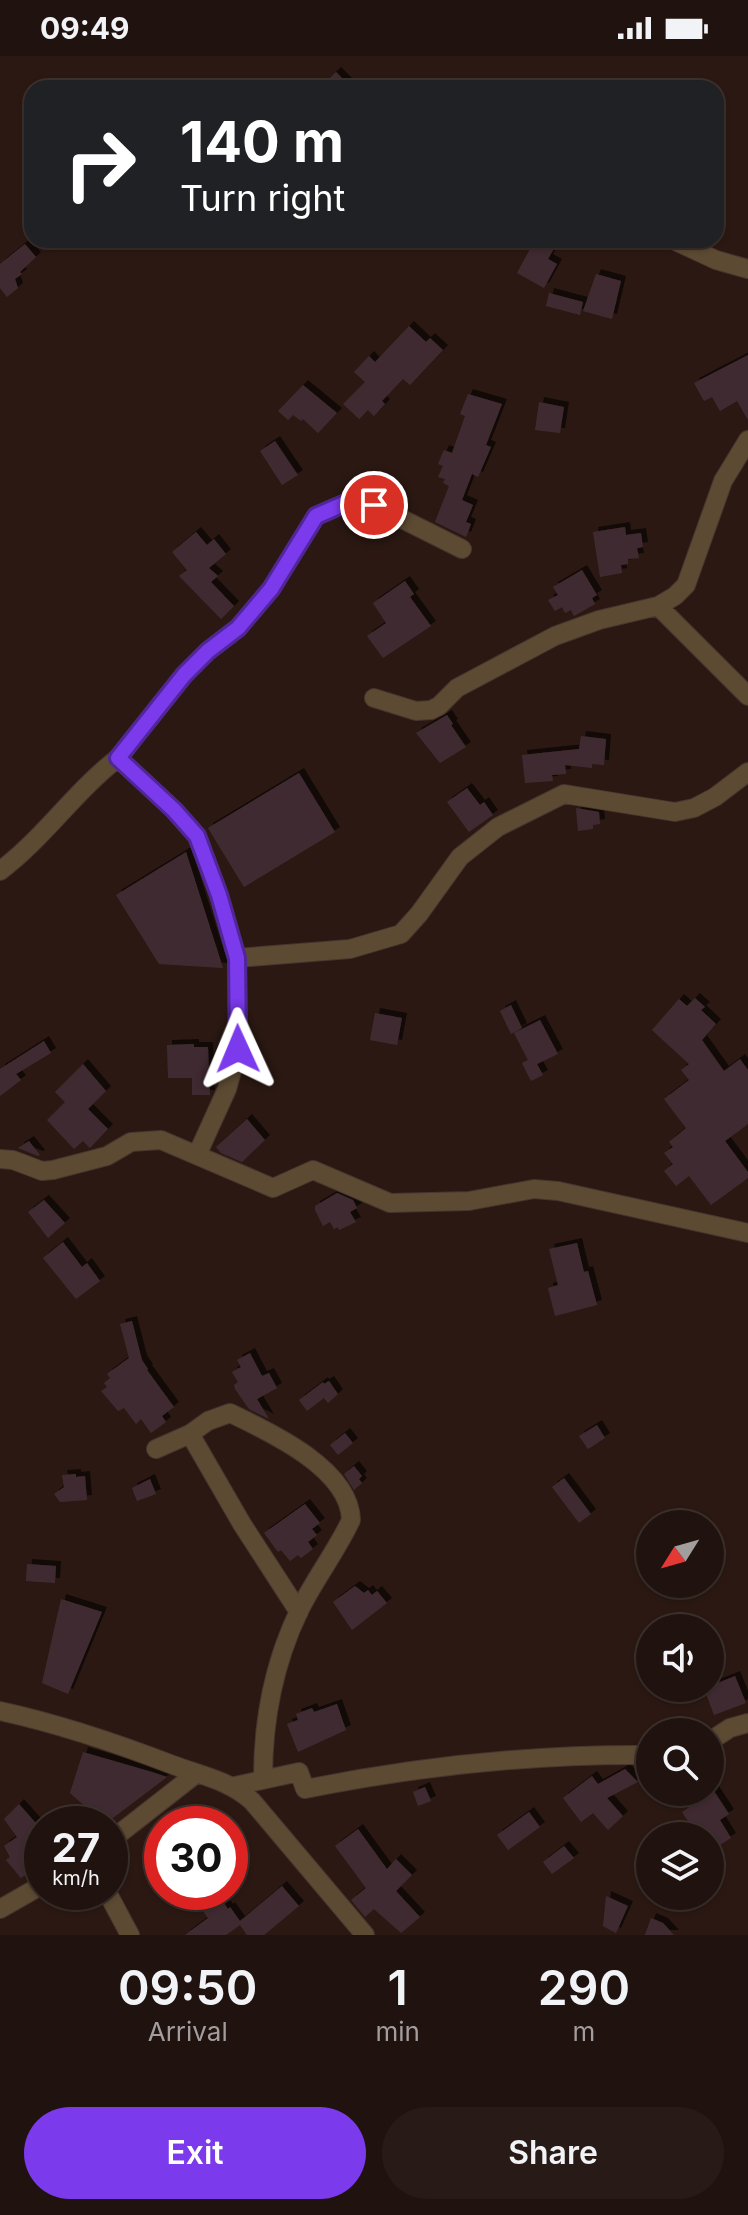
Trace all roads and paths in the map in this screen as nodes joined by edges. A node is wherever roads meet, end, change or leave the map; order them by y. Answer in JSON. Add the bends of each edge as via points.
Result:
{"nodes":[{"id":1,"x":690,"y":248,"type":"edge"},
{"id":2,"x":748,"y":269,"type":"edge"},
{"id":3,"x":748,"y":440,"type":"edge"},
{"id":4,"x":462,"y":549,"type":"dead end"},
{"id":5,"x":658,"y":606,"type":"junction"},
{"id":6,"x":748,"y":696,"type":"edge"},
{"id":7,"x":374,"y":698,"type":"dead end"},
{"id":8,"x":118,"y":758,"type":"junction"},
{"id":9,"x":748,"y":772,"type":"edge"},
{"id":10,"x":0,"y":871,"type":"edge"},
{"id":11,"x":237,"y":958,"type":"junction"},
{"id":12,"x":197,"y":1155,"type":"junction"},
{"id":13,"x":0,"y":1159,"type":"edge"},
{"id":14,"x":748,"y":1233,"type":"edge"},
{"id":15,"x":190,"y":1434,"type":"junction"},
{"id":16,"x":156,"y":1449,"type":"dead end"},
{"id":17,"x":299,"y":1612,"type":"junction"},
{"id":18,"x":0,"y":1711,"type":"edge"},
{"id":19,"x":748,"y":1723,"type":"edge"},
{"id":20,"x":724,"y":1732,"type":"edge"},
{"id":21,"x":636,"y":1755,"type":"edge"},
{"id":22,"x":197,"y":1773,"type":"junction"},
{"id":23,"x":263,"y":1778,"type":"junction"},
{"id":24,"x":235,"y":1786,"type":"junction"},
{"id":25,"x":128,"y":1827,"type":"edge"},
{"id":26,"x":24,"y":1895,"type":"edge"},
{"id":27,"x":0,"y":1909,"type":"edge"},
{"id":28,"x":117,"y":1910,"type":"edge"},
{"id":29,"x":130,"y":1935,"type":"edge"},
{"id":30,"x":365,"y":1935,"type":"edge"}],
"edges":[{"from":1,"to":2,"type":"street"},
{"from":3,"to":5,"type":"street","via":[[723,481],[686,585]]},
{"from":4,"to":8,"type":"street","via":[[374,505],[346,503],[316,516],[271,589],[238,628],[184,675]]},
{"from":5,"to":6,"type":"street"},
{"from":5,"to":7,"type":"street","via":[[555,636],[457,688],[431,710],[416,711]]},
{"from":8,"to":10,"type":"street","via":[[89,780],[44,832]]},
{"from":8,"to":11,"type":"street","via":[[197,836]]},
{"from":9,"to":11,"type":"street","via":[[715,797],[675,812],[564,794],[498,827],[460,857],[401,934],[350,949]]},
{"from":11,"to":12,"type":"street","via":[[238,1049],[227,1089]]},
{"from":12,"to":13,"type":"street","via":[[161,1140],[145,1140],[53,1170]]},
{"from":12,"to":14,"type":"street","via":[[273,1188],[313,1170],[390,1203],[558,1191]]},
{"from":15,"to":16,"type":"street"},
{"from":15,"to":17,"type":"street"},
{"from":15,"to":17,"type":"street","via":[[230,1413],[315,1461],[334,1480],[351,1520]]},
{"from":17,"to":23,"type":"street","via":[[276,1671]]},
{"from":18,"to":22,"type":"street","via":[[56,1723]]},
{"from":19,"to":20,"type":"street"},
{"from":21,"to":23,"type":"street","via":[[528,1757],[372,1775],[305,1789],[299,1772]]},
{"from":22,"to":24,"type":"street"},
{"from":22,"to":25,"type":"street"},
{"from":23,"to":24,"type":"street"},
{"from":24,"to":30,"type":"street"},
{"from":26,"to":27,"type":"street"},
{"from":28,"to":29,"type":"street"}]}
